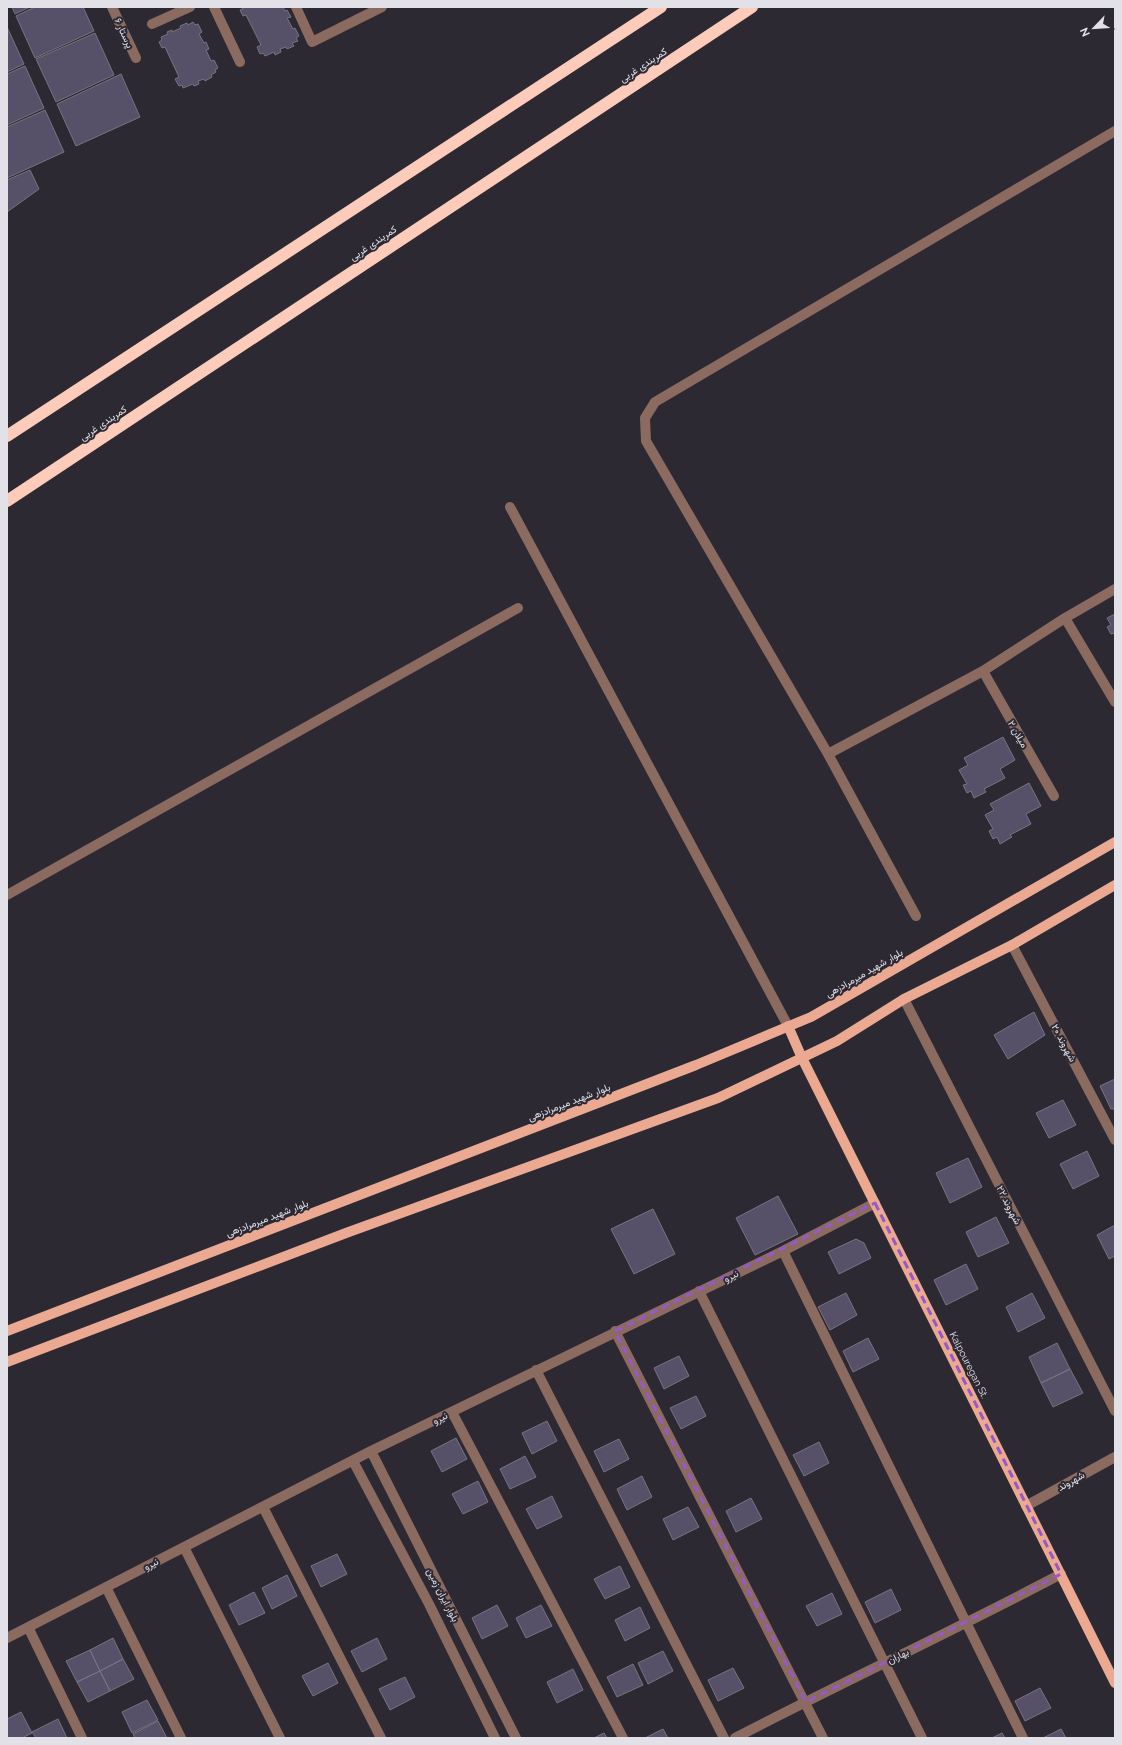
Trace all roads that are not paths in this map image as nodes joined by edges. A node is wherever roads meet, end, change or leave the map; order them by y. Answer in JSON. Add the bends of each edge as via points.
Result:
{"nodes":[{"id":1,"x":112,"y":7,"type":"edge"},
{"id":2,"x":190,"y":7,"type":"edge"},
{"id":3,"x":214,"y":7,"type":"edge"},
{"id":4,"x":296,"y":7,"type":"edge"},
{"id":5,"x":661,"y":7,"type":"edge"},
{"id":6,"x":752,"y":7,"type":"edge"},
{"id":7,"x":379,"y":8,"type":"edge"},
{"id":8,"x":152,"y":24,"type":"dead end"},
{"id":9,"x":136,"y":58,"type":"dead end"},
{"id":10,"x":240,"y":62,"type":"dead end"},
{"id":11,"x":1115,"y":131,"type":"edge"},
{"id":12,"x":7,"y":436,"type":"edge"},
{"id":13,"x":7,"y":501,"type":"edge"},
{"id":14,"x":510,"y":507,"type":"dead end"},
{"id":15,"x":1115,"y":589,"type":"edge"},
{"id":16,"x":518,"y":608,"type":"dead end"},
{"id":17,"x":1066,"y":618,"type":"junction"},
{"id":18,"x":983,"y":671,"type":"junction"},
{"id":19,"x":1115,"y":702,"type":"edge"},
{"id":20,"x":828,"y":754,"type":"junction"},
{"id":21,"x":1054,"y":796,"type":"dead end"},
{"id":22,"x":1115,"y":842,"type":"edge"},
{"id":23,"x":1114,"y":887,"type":"edge"},
{"id":24,"x":7,"y":895,"type":"edge"},
{"id":25,"x":916,"y":916,"type":"dead end"},
{"id":26,"x":1012,"y":945,"type":"junction"},
{"id":27,"x":904,"y":999,"type":"junction"},
{"id":28,"x":788,"y":1026,"type":"junction"},
{"id":29,"x":802,"y":1058,"type":"junction"},
{"id":30,"x":1115,"y":1140,"type":"edge"},
{"id":31,"x":875,"y":1203,"type":"junction"},
{"id":32,"x":783,"y":1251,"type":"junction"},
{"id":33,"x":699,"y":1291,"type":"junction"},
{"id":34,"x":7,"y":1331,"type":"edge"},
{"id":35,"x":616,"y":1331,"type":"junction"},
{"id":36,"x":7,"y":1362,"type":"edge"},
{"id":37,"x":536,"y":1370,"type":"junction"},
{"id":38,"x":1115,"y":1411,"type":"edge"},
{"id":39,"x":452,"y":1412,"type":"junction"},
{"id":40,"x":371,"y":1451,"type":"junction"},
{"id":41,"x":1115,"y":1457,"type":"edge"},
{"id":42,"x":353,"y":1461,"type":"junction"},
{"id":43,"x":1026,"y":1506,"type":"junction"},
{"id":44,"x":264,"y":1507,"type":"junction"},
{"id":45,"x":184,"y":1547,"type":"junction"},
{"id":46,"x":1061,"y":1574,"type":"junction"},
{"id":47,"x":106,"y":1587,"type":"junction"},
{"id":48,"x":968,"y":1623,"type":"junction"},
{"id":49,"x":28,"y":1627,"type":"junction"},
{"id":50,"x":7,"y":1638,"type":"edge"},
{"id":51,"x":885,"y":1663,"type":"junction"},
{"id":52,"x":1115,"y":1683,"type":"edge"},
{"id":53,"x":806,"y":1702,"type":"junction"},
{"id":54,"x":82,"y":1738,"type":"edge"},
{"id":55,"x":181,"y":1738,"type":"edge"},
{"id":56,"x":280,"y":1738,"type":"edge"},
{"id":57,"x":381,"y":1738,"type":"edge"},
{"id":58,"x":495,"y":1738,"type":"edge"},
{"id":59,"x":516,"y":1738,"type":"edge"},
{"id":60,"x":623,"y":1738,"type":"edge"},
{"id":61,"x":724,"y":1738,"type":"edge"},
{"id":62,"x":735,"y":1738,"type":"edge"},
{"id":63,"x":824,"y":1738,"type":"edge"},
{"id":64,"x":922,"y":1738,"type":"edge"},
{"id":65,"x":1023,"y":1738,"type":"edge"}],
"edges":[{"from":1,"to":9,"type":"street","name":"پرستار ۶"},
{"from":2,"to":8,"type":"street"},
{"from":3,"to":10,"type":"street"},
{"from":4,"to":7,"type":"street","via":[[312,42]]},
{"from":5,"to":12,"type":"highway"},
{"from":6,"to":13,"type":"highway","name":"کمربندی غربی"},
{"from":11,"to":20,"type":"street","via":[[655,402],[644,418],[646,441]]},
{"from":14,"to":28,"type":"street"},
{"from":15,"to":17,"type":"street"},
{"from":16,"to":24,"type":"street"},
{"from":17,"to":18,"type":"street"},
{"from":17,"to":19,"type":"street"},
{"from":18,"to":20,"type":"street"},
{"from":18,"to":21,"type":"street","name":"میلان ۲"},
{"from":20,"to":25,"type":"street"},
{"from":22,"to":28,"type":"main road","name":"بلوار شهید میرمرادزهی","via":[[811,1017]]},
{"from":23,"to":26,"type":"main road"},
{"from":26,"to":27,"type":"main road"},
{"from":26,"to":30,"type":"street","name":"شهروند ۲۰"},
{"from":27,"to":29,"type":"main road","via":[[837,1041]]},
{"from":27,"to":38,"type":"street","name":"شهروند ۲۲"},
{"from":28,"to":29,"type":"main road","name":"Kalpouregan St."},
{"from":28,"to":34,"type":"main road","name":"بلوار شهید میرمرادزهی","via":[[696,1065]]},
{"from":29,"to":31,"type":"main road","name":"Kalpouregan St."},
{"from":29,"to":36,"type":"main road","via":[[718,1098],[346,1233]]},
{"from":31,"to":32,"type":"street","name":"نیرو"},
{"from":31,"to":43,"type":"main road","name":"Kalpouregan St."},
{"from":32,"to":33,"type":"street","name":"نیرو"},
{"from":32,"to":48,"type":"street"},
{"from":33,"to":35,"type":"street","name":"نیرو"},
{"from":33,"to":51,"type":"street"},
{"from":35,"to":37,"type":"street","name":"نیرو"},
{"from":35,"to":53,"type":"street"},
{"from":37,"to":39,"type":"street","name":"نیرو"},
{"from":37,"to":61,"type":"street"},
{"from":39,"to":40,"type":"street","name":"نیرو"},
{"from":39,"to":60,"type":"street"},
{"from":40,"to":42,"type":"street","name":"نیرو"},
{"from":40,"to":59,"type":"street","name":"بلوار ایران زمین"},
{"from":41,"to":43,"type":"street","name":"شهروند"},
{"from":42,"to":44,"type":"street","name":"نیرو"},
{"from":42,"to":58,"type":"street","name":"بلوار ایران زمین","via":[[429,1604]]},
{"from":43,"to":46,"type":"main road","name":"Kalpouregan St."},
{"from":44,"to":45,"type":"street","name":"نیرو"},
{"from":44,"to":57,"type":"street"},
{"from":45,"to":47,"type":"street","name":"نیرو"},
{"from":45,"to":56,"type":"street"},
{"from":46,"to":48,"type":"street","name":"بهاران"},
{"from":46,"to":52,"type":"main road","name":"Kalpouregan St."},
{"from":47,"to":49,"type":"street","name":"نیرو"},
{"from":47,"to":55,"type":"street"},
{"from":48,"to":51,"type":"street","name":"بهاران"},
{"from":48,"to":65,"type":"street"},
{"from":49,"to":50,"type":"street","name":"نیرو"},
{"from":49,"to":54,"type":"street"},
{"from":51,"to":53,"type":"street","name":"بهاران"},
{"from":51,"to":64,"type":"street"},
{"from":53,"to":62,"type":"street","name":"بهاران"},
{"from":53,"to":63,"type":"street"}]}
